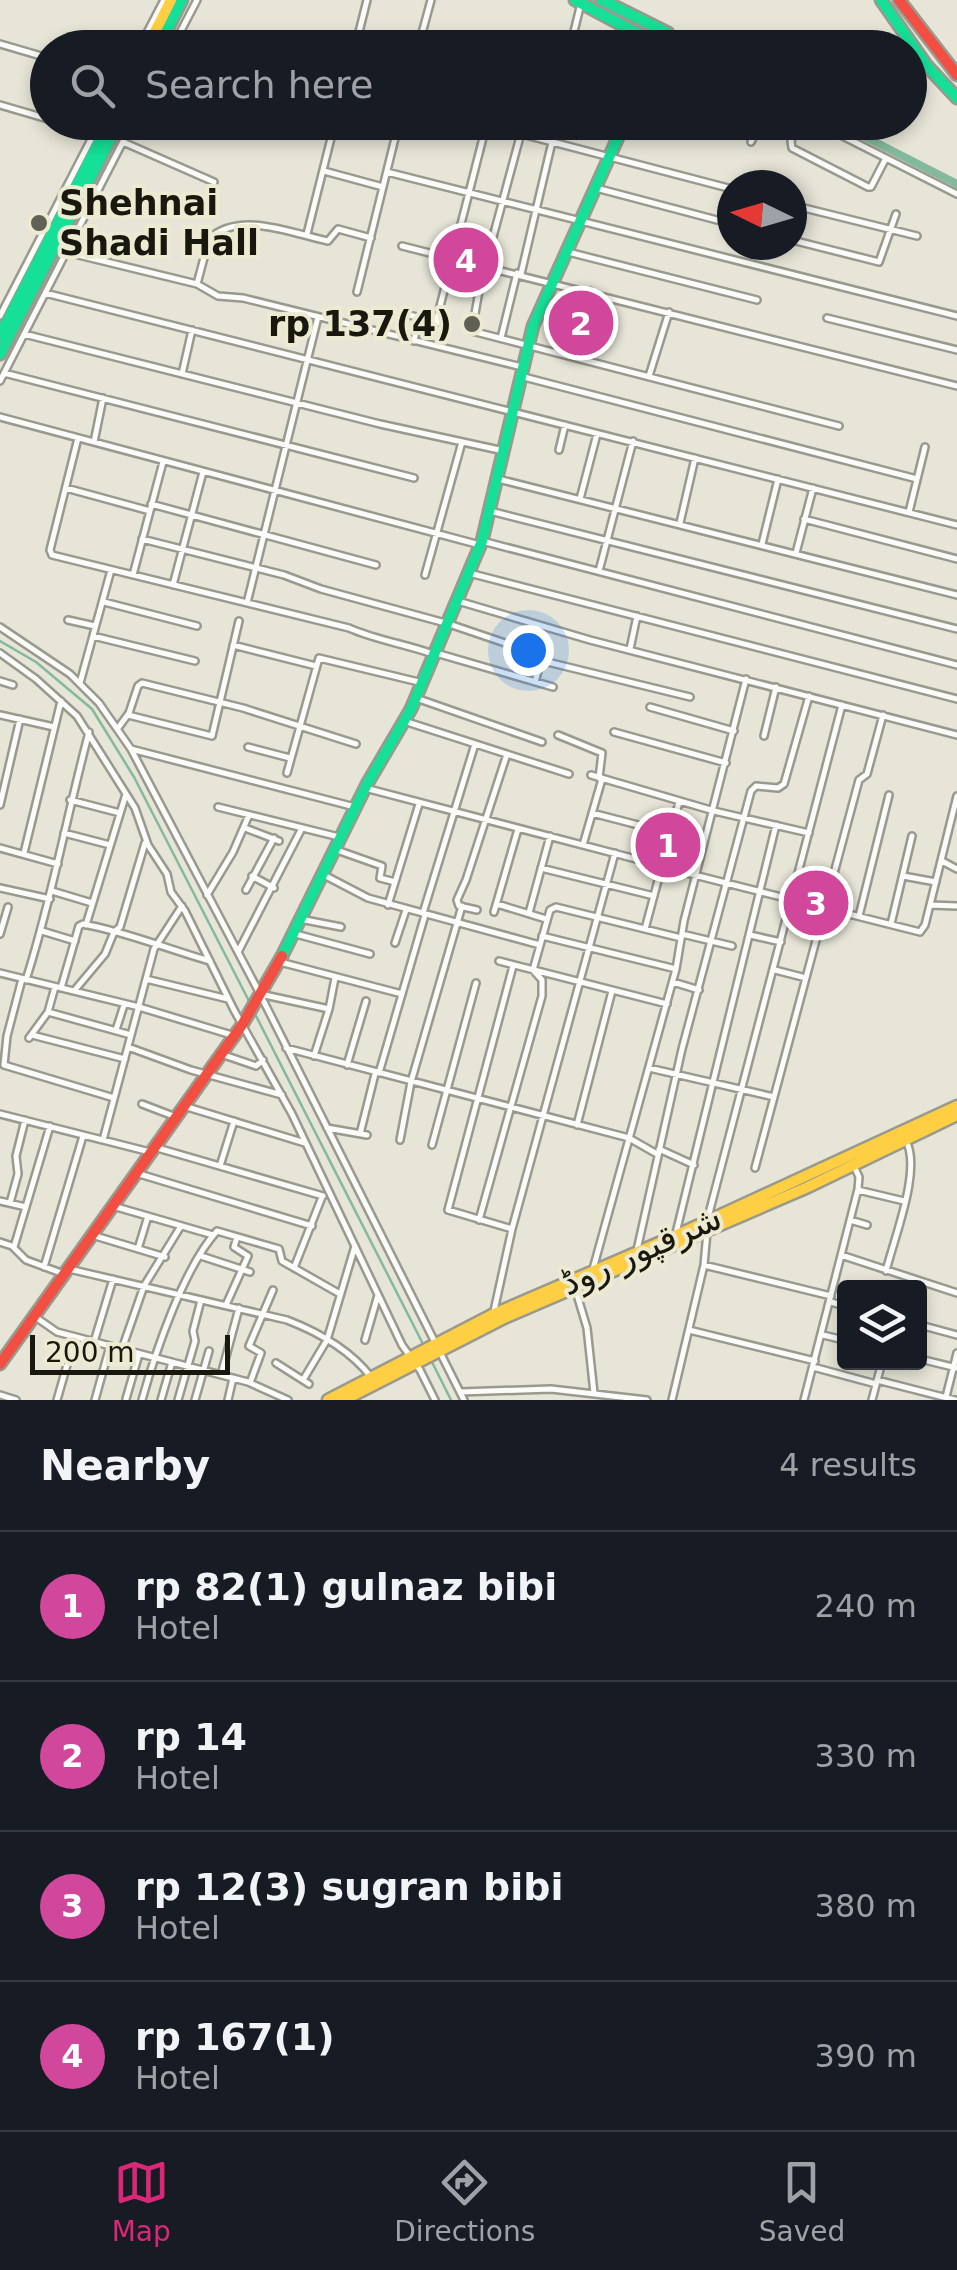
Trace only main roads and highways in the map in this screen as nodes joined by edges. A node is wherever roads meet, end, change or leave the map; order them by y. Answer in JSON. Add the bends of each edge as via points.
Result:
{"nodes":[{"id":1,"x":167,"y":0,"type":"edge"},
{"id":2,"x":182,"y":0,"type":"edge"},
{"id":3,"x":602,"y":0,"type":"edge"},
{"id":4,"x":881,"y":0,"type":"edge"},
{"id":5,"x":900,"y":0,"type":"edge"},
{"id":6,"x":578,"y":2,"type":"edge"},
{"id":7,"x":154,"y":30,"type":"edge"},
{"id":8,"x":167,"y":30,"type":"edge"},
{"id":9,"x":631,"y":30,"type":"edge"},
{"id":10,"x":662,"y":30,"type":"edge"},
{"id":11,"x":902,"y":30,"type":"edge"},
{"id":12,"x":923,"y":30,"type":"edge"},
{"id":13,"x":927,"y":36,"type":"edge"},
{"id":14,"x":927,"y":66,"type":"edge"},
{"id":15,"x":957,"y":75,"type":"edge"},
{"id":16,"x":957,"y":98,"type":"edge"},
{"id":17,"x":99,"y":140,"type":"edge"},
{"id":18,"x":110,"y":140,"type":"edge"},
{"id":19,"x":617,"y":140,"type":"edge"},
{"id":20,"x":0,"y":335,"type":"edge"},
{"id":21,"x":0,"y":354,"type":"edge"},
{"id":22,"x":957,"y":1106,"type":"edge"},
{"id":23,"x":957,"y":1116,"type":"edge"},
{"id":24,"x":903,"y":1135,"type":"junction"},
{"id":25,"x":707,"y":1226,"type":"junction"},
{"id":26,"x":433,"y":1349,"type":"junction"},
{"id":27,"x":0,"y":1364,"type":"edge"},
{"id":28,"x":367,"y":1382,"type":"junction"},
{"id":29,"x":328,"y":1400,"type":"edge"},
{"id":30,"x":344,"y":1400,"type":"edge"}],
"edges":[{"from":1,"to":7,"type":"main road"},
{"from":2,"to":8,"type":"main road"},
{"from":3,"to":10,"type":"main road"},
{"from":4,"to":11,"type":"main road"},
{"from":5,"to":12,"type":"main road"},
{"from":6,"to":9,"type":"main road"},
{"from":13,"to":15,"type":"main road"},
{"from":14,"to":16,"type":"main road"},
{"from":17,"to":20,"type":"main road"},
{"from":18,"to":21,"type":"main road"},
{"from":19,"to":27,"type":"main road","via":[[528,344],[481,543],[416,698],[243,1023]]},
{"from":22,"to":24,"type":"main road","name":"شرقپور روڈ"},
{"from":23,"to":24,"type":"main road","name":"شرقپور روڈ"},
{"from":24,"to":25,"type":"main road","name":"شرقپور روڈ"},
{"from":24,"to":25,"type":"main road","name":"شرقپور روڈ","via":[[853,1164]]},
{"from":25,"to":26,"type":"main road","name":"شرقپور روڈ"},
{"from":25,"to":26,"type":"main road","name":"شرقپور روڈ","via":[[494,1314]]},
{"from":26,"to":28,"type":"main road","name":"شرقپور روڈ"},
{"from":28,"to":29,"type":"main road","name":"شرقپور روڈ"},
{"from":28,"to":30,"type":"main road","name":"شرقپور روڈ"}]}
